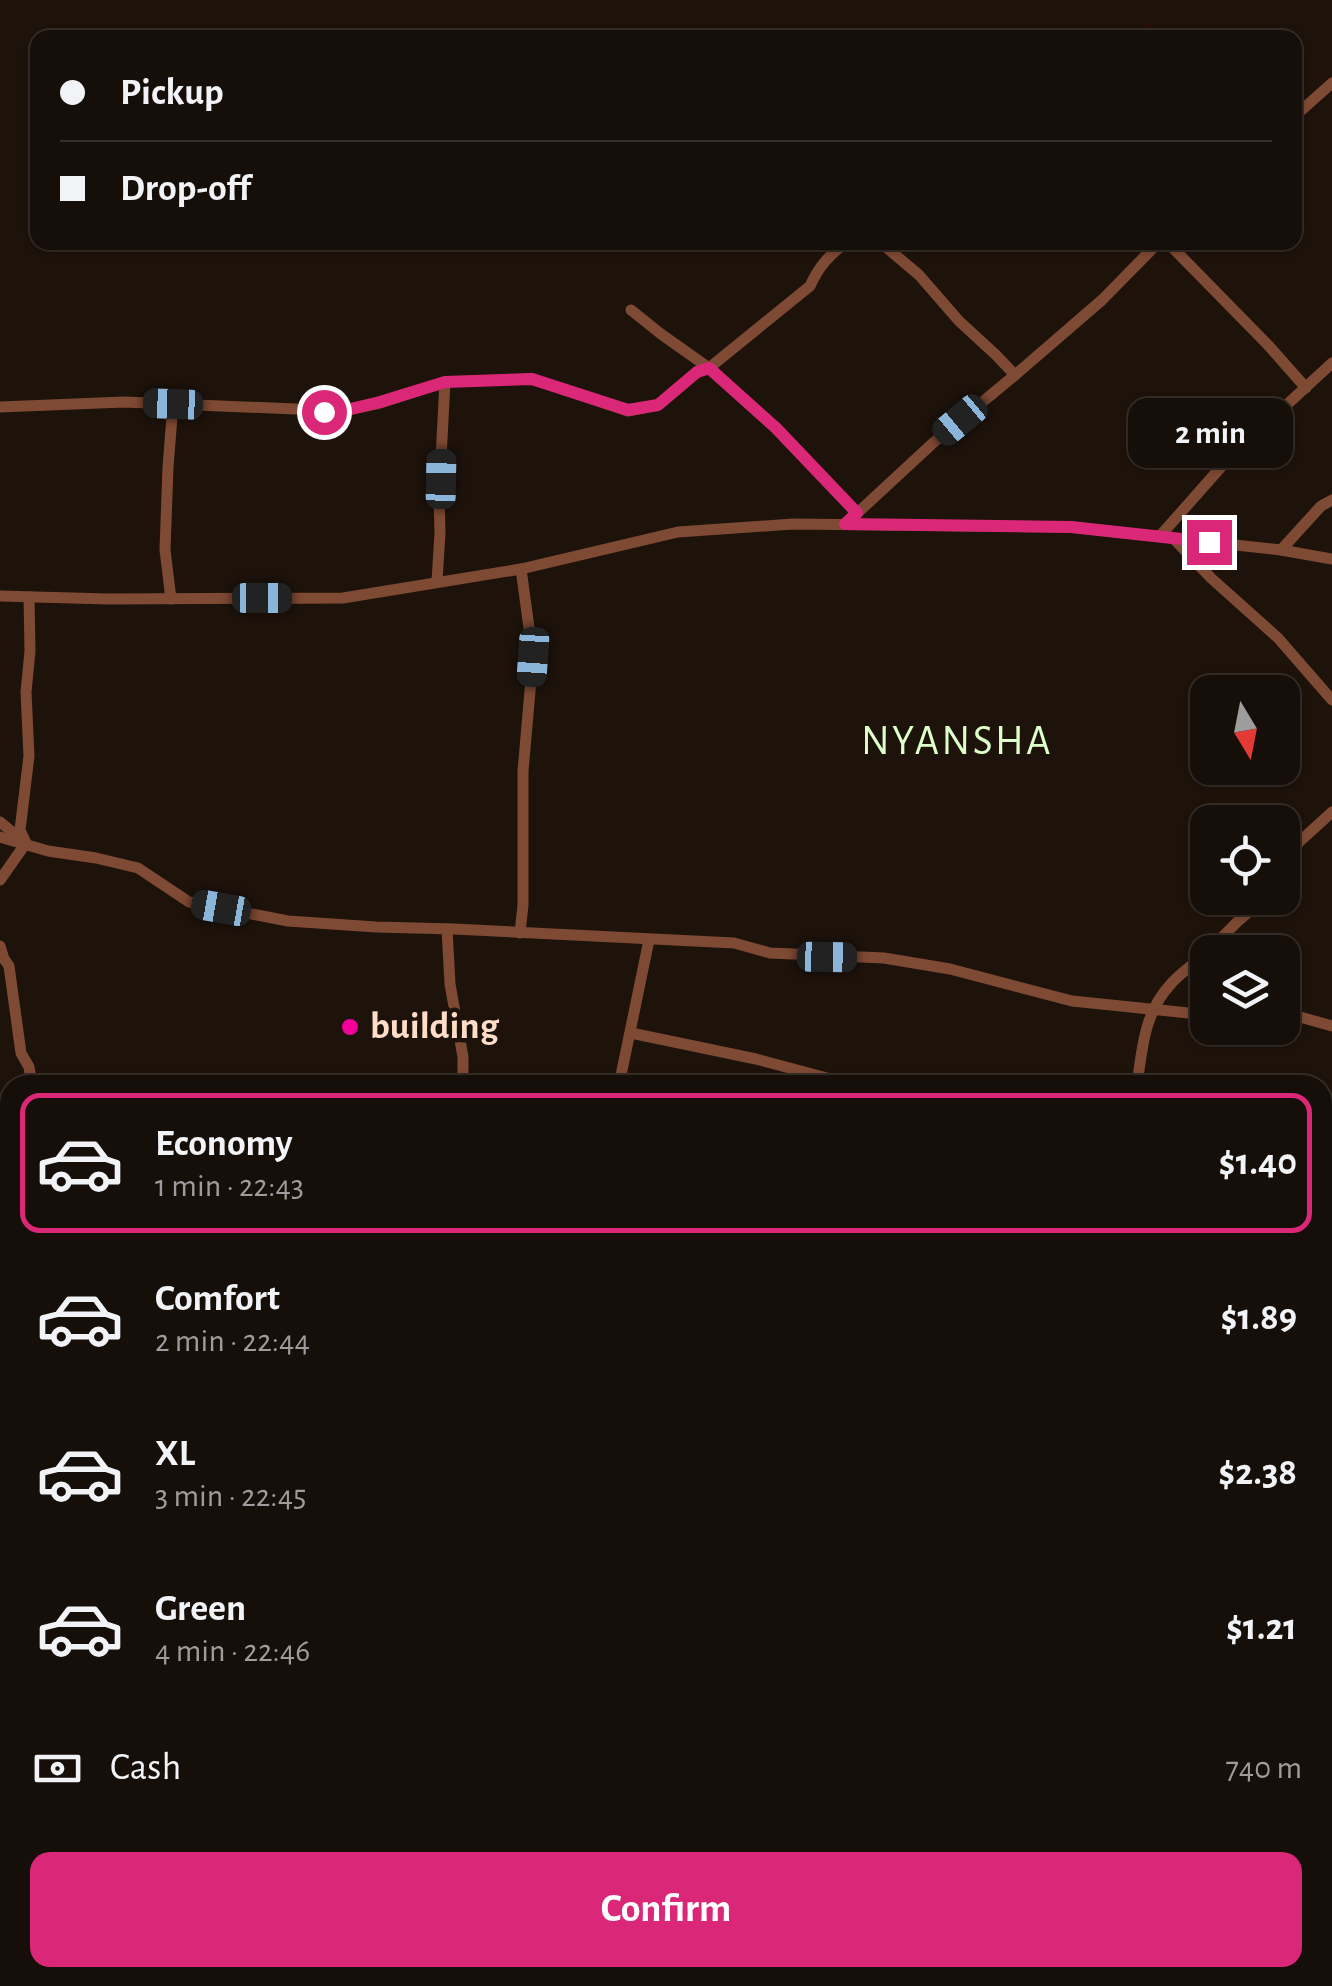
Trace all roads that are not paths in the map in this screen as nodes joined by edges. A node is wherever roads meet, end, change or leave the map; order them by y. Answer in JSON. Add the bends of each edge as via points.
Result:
{"nodes":[{"id":1,"x":1332,"y":83,"type":"edge"},
{"id":2,"x":1302,"y":110,"type":"edge"},
{"id":3,"x":838,"y":250,"type":"edge"},
{"id":4,"x":889,"y":250,"type":"edge"},
{"id":5,"x":1151,"y":250,"type":"edge"},
{"id":6,"x":1176,"y":250,"type":"edge"},
{"id":7,"x":631,"y":310,"type":"dead end"},
{"id":8,"x":1332,"y":363,"type":"edge"},
{"id":9,"x":709,"y":368,"type":"junction"},
{"id":10,"x":1015,"y":375,"type":"junction"},
{"id":11,"x":445,"y":382,"type":"junction"},
{"id":12,"x":1306,"y":388,"type":"junction"},
{"id":13,"x":173,"y":404,"type":"junction"},
{"id":14,"x":0,"y":407,"type":"edge"},
{"id":15,"x":1332,"y":500,"type":"edge"},
{"id":16,"x":857,"y":513,"type":"junction"},
{"id":17,"x":845,"y":524,"type":"junction"},
{"id":18,"x":1166,"y":537,"type":"junction"},
{"id":19,"x":1281,"y":550,"type":"junction"},
{"id":20,"x":1332,"y":559,"type":"edge"},
{"id":21,"x":521,"y":569,"type":"junction"},
{"id":22,"x":437,"y":581,"type":"junction"},
{"id":23,"x":0,"y":596,"type":"edge"},
{"id":24,"x":28,"y":596,"type":"junction"},
{"id":25,"x":171,"y":598,"type":"junction"},
{"id":26,"x":1332,"y":700,"type":"edge"},
{"id":27,"x":1332,"y":812,"type":"edge"},
{"id":28,"x":0,"y":822,"type":"edge"},
{"id":29,"x":0,"y":836,"type":"edge"},
{"id":30,"x":26,"y":842,"type":"junction"},
{"id":31,"x":1300,"y":842,"type":"edge"},
{"id":32,"x":0,"y":880,"type":"edge"},
{"id":33,"x":1245,"y":915,"type":"edge"},
{"id":34,"x":446,"y":929,"type":"junction"},
{"id":35,"x":520,"y":933,"type":"junction"},
{"id":36,"x":1225,"y":935,"type":"edge"},
{"id":37,"x":649,"y":940,"type":"junction"},
{"id":38,"x":0,"y":946,"type":"edge"},
{"id":39,"x":1190,"y":968,"type":"edge"},
{"id":40,"x":1153,"y":1008,"type":"junction"},
{"id":41,"x":1190,"y":1013,"type":"edge"},
{"id":42,"x":1300,"y":1017,"type":"edge"},
{"id":43,"x":1332,"y":1026,"type":"edge"},
{"id":44,"x":631,"y":1033,"type":"junction"},
{"id":45,"x":30,"y":1075,"type":"edge"},
{"id":46,"x":462,"y":1075,"type":"edge"},
{"id":47,"x":621,"y":1075,"type":"edge"},
{"id":48,"x":816,"y":1075,"type":"edge"},
{"id":49,"x":1139,"y":1075,"type":"edge"}],
"edges":[{"from":1,"to":2,"type":"street"},
{"from":3,"to":9,"type":"street","via":[[810,286]]},
{"from":4,"to":10,"type":"street"},
{"from":5,"to":10,"type":"street"},
{"from":6,"to":12,"type":"street"},
{"from":7,"to":9,"type":"street"},
{"from":8,"to":12,"type":"street"},
{"from":9,"to":11,"type":"street","via":[[658,405],[628,410],[532,379]]},
{"from":9,"to":16,"type":"street"},
{"from":10,"to":16,"type":"street"},
{"from":11,"to":13,"type":"street","via":[[342,411]]},
{"from":11,"to":22,"type":"street"},
{"from":12,"to":18,"type":"street","via":[[1229,458]]},
{"from":13,"to":14,"type":"street"},
{"from":13,"to":25,"type":"street","via":[[165,550]]},
{"from":15,"to":19,"type":"street"},
{"from":16,"to":17,"type":"street"},
{"from":17,"to":18,"type":"street","via":[[1071,527]]},
{"from":17,"to":21,"type":"street","via":[[678,532]]},
{"from":18,"to":19,"type":"street"},
{"from":18,"to":26,"type":"street","via":[[1278,638]]},
{"from":19,"to":20,"type":"street"},
{"from":21,"to":22,"type":"street"},
{"from":21,"to":35,"type":"street","via":[[533,657]]},
{"from":22,"to":25,"type":"street","via":[[344,598]]},
{"from":23,"to":24,"type":"street"},
{"from":24,"to":25,"type":"street"},
{"from":24,"to":30,"type":"street","via":[[29,756],[20,830]]},
{"from":27,"to":31,"type":"street"},
{"from":28,"to":30,"type":"street"},
{"from":29,"to":30,"type":"street"},
{"from":30,"to":32,"type":"street"},
{"from":30,"to":34,"type":"street","via":[[138,868],[189,902],[288,921]]},
{"from":33,"to":36,"type":"street"},
{"from":34,"to":35,"type":"street"},
{"from":34,"to":46,"type":"street"},
{"from":35,"to":37,"type":"street"},
{"from":37,"to":40,"type":"street","via":[[884,958],[1072,1001]]},
{"from":37,"to":44,"type":"street"},
{"from":38,"to":45,"type":"street"},
{"from":39,"to":40,"type":"street"},
{"from":40,"to":41,"type":"street"},
{"from":40,"to":49,"type":"street"},
{"from":42,"to":43,"type":"street"},
{"from":44,"to":47,"type":"street"},
{"from":44,"to":48,"type":"street"}]}
